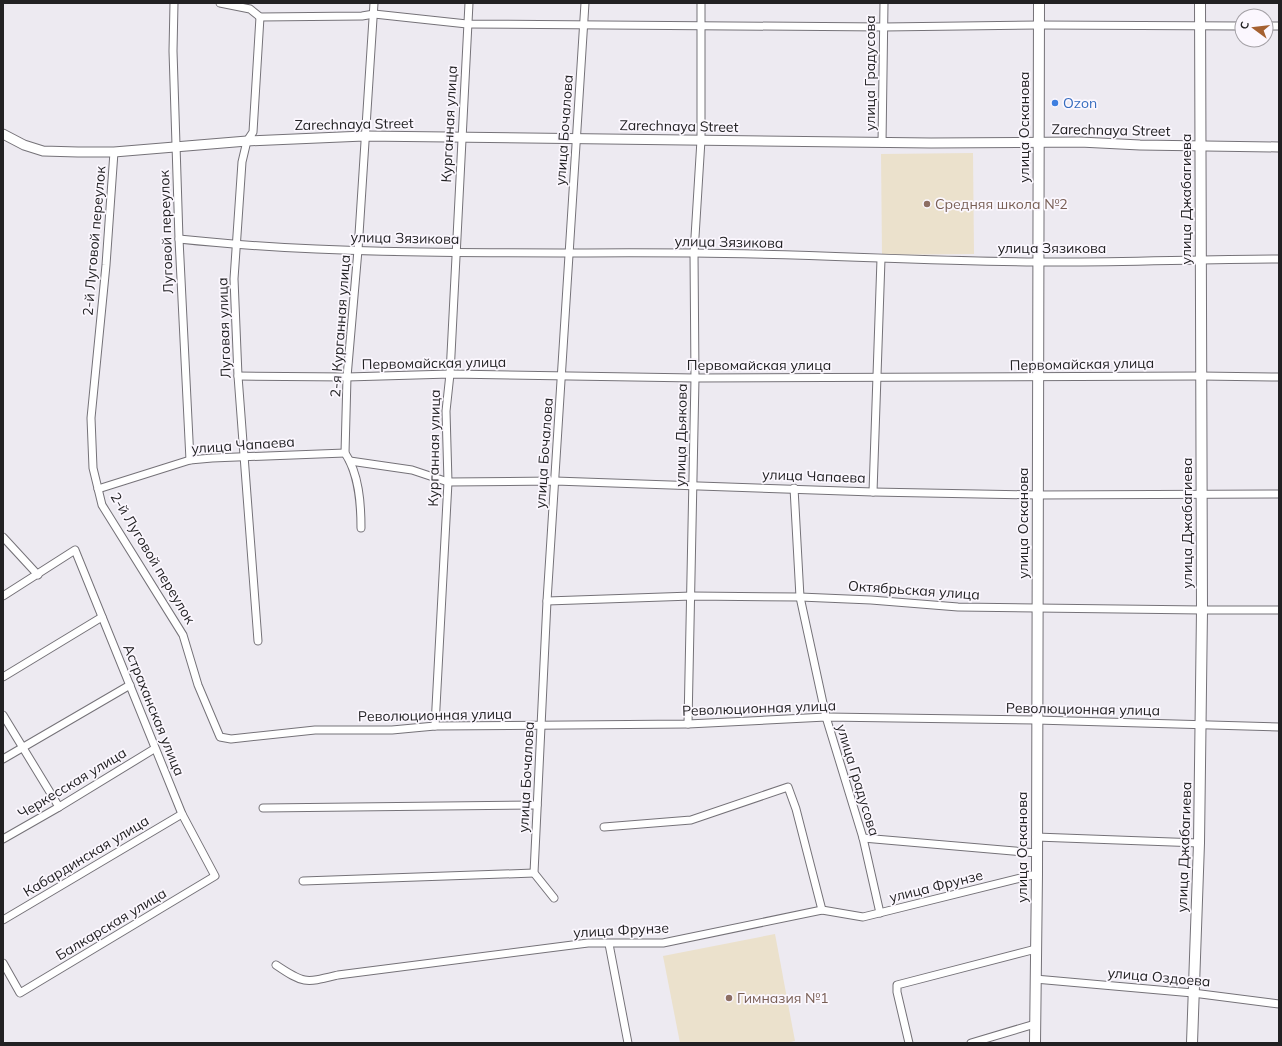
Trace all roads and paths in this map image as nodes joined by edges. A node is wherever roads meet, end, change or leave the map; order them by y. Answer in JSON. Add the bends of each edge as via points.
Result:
{"nodes":[{"id":1,"x":174,"y":3,"type":"edge"},
{"id":2,"x":220,"y":3,"type":"edge"},
{"id":3,"x":374,"y":3,"type":"edge"},
{"id":4,"x":469,"y":3,"type":"edge"},
{"id":5,"x":585,"y":3,"type":"edge"},
{"id":6,"x":701,"y":3,"type":"edge"},
{"id":7,"x":884,"y":3,"type":"edge"},
{"id":8,"x":1039,"y":3,"type":"edge"},
{"id":9,"x":1200,"y":3,"type":"edge"},
{"id":10,"x":374,"y":14,"type":"junction"},
{"id":11,"x":260,"y":17,"type":"junction"},
{"id":12,"x":467,"y":24,"type":"junction"},
{"id":13,"x":584,"y":24,"type":"junction"},
{"id":14,"x":1039,"y":25,"type":"junction"},
{"id":15,"x":1200,"y":25,"type":"junction"},
{"id":16,"x":700,"y":26,"type":"junction"},
{"id":17,"x":1234,"y":26,"type":"edge"},
{"id":18,"x":884,"y":27,"type":"junction"},
{"id":19,"x":3,"y":134,"type":"edge"},
{"id":20,"x":364,"y":136,"type":"junction"},
{"id":21,"x":461,"y":137,"type":"junction"},
{"id":22,"x":576,"y":139,"type":"junction"},
{"id":23,"x":701,"y":140,"type":"junction"},
{"id":24,"x":247,"y":141,"type":"junction"},
{"id":25,"x":1038,"y":142,"type":"junction"},
{"id":26,"x":882,"y":143,"type":"junction"},
{"id":27,"x":1200,"y":145,"type":"junction"},
{"id":28,"x":176,"y":146,"type":"junction"},
{"id":29,"x":1279,"y":147,"type":"edge"},
{"id":30,"x":114,"y":152,"type":"junction"},
{"id":31,"x":179,"y":239,"type":"junction"},
{"id":32,"x":235,"y":245,"type":"junction"},
{"id":33,"x":358,"y":250,"type":"junction"},
{"id":34,"x":456,"y":252,"type":"junction"},
{"id":35,"x":694,"y":253,"type":"junction"},
{"id":36,"x":569,"y":254,"type":"junction"},
{"id":37,"x":881,"y":259,"type":"junction"},
{"id":38,"x":1200,"y":259,"type":"junction"},
{"id":39,"x":1279,"y":259,"type":"edge"},
{"id":40,"x":1038,"y":262,"type":"junction"},
{"id":41,"x":450,"y":374,"type":"junction"},
{"id":42,"x":238,"y":376,"type":"junction"},
{"id":43,"x":562,"y":376,"type":"junction"},
{"id":44,"x":1201,"y":376,"type":"junction"},
{"id":45,"x":348,"y":377,"type":"junction"},
{"id":46,"x":1279,"y":377,"type":"edge"},
{"id":47,"x":695,"y":378,"type":"junction"},
{"id":48,"x":876,"y":378,"type":"junction"},
{"id":49,"x":1037,"y":378,"type":"junction"},
{"id":50,"x":345,"y":453,"type":"junction"},
{"id":51,"x":245,"y":457,"type":"junction"},
{"id":52,"x":190,"y":460,"type":"junction"},
{"id":53,"x":350,"y":461,"type":"junction"},
{"id":54,"x":555,"y":481,"type":"junction"},
{"id":55,"x":448,"y":482,"type":"junction"},
{"id":56,"x":693,"y":485,"type":"junction"},
{"id":57,"x":794,"y":488,"type":"junction"},
{"id":58,"x":98,"y":489,"type":"junction"},
{"id":59,"x":873,"y":492,"type":"junction"},
{"id":60,"x":1201,"y":493,"type":"junction"},
{"id":61,"x":1279,"y":494,"type":"edge"},
{"id":62,"x":1037,"y":495,"type":"junction"},
{"id":63,"x":361,"y":528,"type":"dead end"},
{"id":64,"x":3,"y":537,"type":"edge"},
{"id":65,"x":38,"y":575,"type":"junction"},
{"id":66,"x":3,"y":596,"type":"edge"},
{"id":67,"x":692,"y":596,"type":"junction"},
{"id":68,"x":800,"y":597,"type":"junction"},
{"id":69,"x":547,"y":601,"type":"junction"},
{"id":70,"x":1037,"y":608,"type":"junction"},
{"id":71,"x":1202,"y":610,"type":"junction"},
{"id":72,"x":1279,"y":610,"type":"edge"},
{"id":73,"x":102,"y":617,"type":"junction"},
{"id":74,"x":258,"y":641,"type":"dead end"},
{"id":75,"x":3,"y":677,"type":"edge"},
{"id":76,"x":130,"y":685,"type":"junction"},
{"id":77,"x":3,"y":714,"type":"edge"},
{"id":78,"x":826,"y":717,"type":"junction"},
{"id":79,"x":1036,"y":720,"type":"junction"},
{"id":80,"x":688,"y":724,"type":"junction"},
{"id":81,"x":1200,"y":724,"type":"junction"},
{"id":82,"x":435,"y":726,"type":"junction"},
{"id":83,"x":541,"y":726,"type":"junction"},
{"id":84,"x":1279,"y":727,"type":"edge"},
{"id":85,"x":240,"y":737,"type":"joint"},
{"id":86,"x":23,"y":747,"type":"junction"},
{"id":87,"x":154,"y":749,"type":"junction"},
{"id":88,"x":3,"y":759,"type":"edge"},
{"id":89,"x":538,"y":805,"type":"junction"},
{"id":90,"x":59,"y":807,"type":"junction"},
{"id":91,"x":263,"y":808,"type":"dead end"},
{"id":92,"x":182,"y":814,"type":"junction"},
{"id":93,"x":604,"y":827,"type":"dead end"},
{"id":94,"x":1036,"y":836,"type":"junction"},
{"id":95,"x":863,"y":838,"type":"junction"},
{"id":96,"x":3,"y":839,"type":"edge"},
{"id":97,"x":1198,"y":843,"type":"junction"},
{"id":98,"x":1036,"y":853,"type":"junction"},
{"id":99,"x":534,"y":873,"type":"junction"},
{"id":100,"x":1037,"y":874,"type":"junction"},
{"id":101,"x":215,"y":876,"type":"joint"},
{"id":102,"x":303,"y":881,"type":"dead end"},
{"id":103,"x":554,"y":898,"type":"dead end"},
{"id":104,"x":822,"y":910,"type":"junction"},
{"id":105,"x":880,"y":913,"type":"junction"},
{"id":106,"x":3,"y":920,"type":"edge"},
{"id":107,"x":609,"y":944,"type":"junction"},
{"id":108,"x":1036,"y":948,"type":"junction"},
{"id":109,"x":3,"y":963,"type":"edge"},
{"id":110,"x":276,"y":965,"type":"dead end"},
{"id":111,"x":1035,"y":979,"type":"junction"},
{"id":112,"x":1192,"y":993,"type":"junction"},
{"id":113,"x":1279,"y":1004,"type":"edge"},
{"id":114,"x":1035,"y":1024,"type":"junction"},
{"id":115,"x":628,"y":1043,"type":"edge"},
{"id":116,"x":909,"y":1043,"type":"edge"},
{"id":117,"x":971,"y":1043,"type":"edge"},
{"id":118,"x":1035,"y":1043,"type":"edge"},
{"id":119,"x":1192,"y":1043,"type":"edge"}],
"edges":[{"from":1,"to":28,"type":"street","name":"Луговой переулок"},
{"from":2,"to":11,"type":"street","via":[[250,9]]},
{"from":3,"to":10,"type":"street","name":"2-я Курганная улица"},
{"from":4,"to":12,"type":"street","name":"Курганная улица"},
{"from":5,"to":13,"type":"street","name":"улица Бочалова"},
{"from":6,"to":16,"type":"street","name":"улица Дьякова"},
{"from":7,"to":18,"type":"street","name":"улица Градусова"},
{"from":8,"to":14,"type":"main road","name":"улица Осканова"},
{"from":9,"to":15,"type":"main road","name":"улица Джабагиева"},
{"from":10,"to":11,"type":"street"},
{"from":10,"to":12,"type":"street"},
{"from":10,"to":20,"type":"street","name":"2-я Курганная улица"},
{"from":11,"to":24,"type":"street","name":"Луговая улица","via":[[253,132]]},
{"from":12,"to":13,"type":"street"},
{"from":12,"to":21,"type":"street","name":"Курганная улица"},
{"from":13,"to":16,"type":"street"},
{"from":13,"to":22,"type":"street","name":"улица Бочалова"},
{"from":14,"to":15,"type":"street"},
{"from":14,"to":18,"type":"street"},
{"from":14,"to":25,"type":"main road","name":"улица Осканова"},
{"from":15,"to":17,"type":"street"},
{"from":15,"to":27,"type":"main road","name":"улица Джабагиева"},
{"from":16,"to":18,"type":"street"},
{"from":16,"to":23,"type":"street","name":"улица Дьякова"},
{"from":18,"to":26,"type":"street","name":"улица Градусова"},
{"from":19,"to":30,"type":"street","name":"Zarechnaya Street","via":[[43,151]]},
{"from":20,"to":21,"type":"street","name":"Zarechnaya Street"},
{"from":20,"to":24,"type":"street","name":"Zarechnaya Street"},
{"from":20,"to":33,"type":"street","name":"2-я Курганная улица"},
{"from":21,"to":22,"type":"street","name":"Zarechnaya Street"},
{"from":21,"to":34,"type":"street","name":"Курганная улица"},
{"from":22,"to":23,"type":"street","name":"Zarechnaya Street"},
{"from":22,"to":36,"type":"street","name":"улица Бочалова"},
{"from":23,"to":26,"type":"street","name":"Zarechnaya Street"},
{"from":23,"to":35,"type":"street","name":"улица Дьякова"},
{"from":24,"to":28,"type":"street","name":"Zarechnaya Street"},
{"from":24,"to":32,"type":"street","name":"Луговая улица","via":[[242,162]]},
{"from":25,"to":26,"type":"street","name":"Zarechnaya Street"},
{"from":25,"to":27,"type":"street","name":"Zarechnaya Street"},
{"from":25,"to":40,"type":"main road","name":"улица Осканова"},
{"from":27,"to":29,"type":"street","name":"Zarechnaya Street"},
{"from":27,"to":38,"type":"main road","name":"улица Джабагиева"},
{"from":28,"to":30,"type":"street","name":"Zarechnaya Street"},
{"from":28,"to":31,"type":"street","name":"Луговой переулок"},
{"from":30,"to":58,"type":"street","name":"2-й Луговой переулок","via":[[91,418],[93,468]]},
{"from":31,"to":32,"type":"street","name":"улица Зязикова"},
{"from":31,"to":52,"type":"street","name":"Луговой переулок"},
{"from":32,"to":33,"type":"street","name":"улица Зязикова"},
{"from":32,"to":42,"type":"street","name":"Луговая улица"},
{"from":33,"to":34,"type":"street","name":"улица Зязикова"},
{"from":33,"to":45,"type":"street","name":"2-я Курганная улица"},
{"from":34,"to":36,"type":"street","name":"улица Зязикова"},
{"from":34,"to":41,"type":"street","name":"Курганная улица"},
{"from":35,"to":36,"type":"street","name":"улица Зязикова"},
{"from":35,"to":37,"type":"street","name":"улица Зязикова"},
{"from":35,"to":47,"type":"street","name":"улица Дьякова"},
{"from":36,"to":43,"type":"street","name":"улица Бочалова"},
{"from":37,"to":40,"type":"street","name":"улица Зязикова"},
{"from":37,"to":48,"type":"street"},
{"from":38,"to":39,"type":"street","name":"улица Зязикова"},
{"from":38,"to":40,"type":"street","name":"улица Зязикова"},
{"from":38,"to":44,"type":"main road","name":"улица Джабагиева"},
{"from":40,"to":49,"type":"main road","name":"улица Осканова"},
{"from":41,"to":43,"type":"street","name":"Первомайская улица"},
{"from":41,"to":45,"type":"street","name":"Первомайская улица"},
{"from":41,"to":55,"type":"street","name":"Курганная улица","via":[[446,411]]},
{"from":42,"to":45,"type":"street","name":"Первомайская улица"},
{"from":42,"to":51,"type":"street","name":"Луговая улица"},
{"from":43,"to":47,"type":"street","name":"Первомайская улица"},
{"from":43,"to":54,"type":"street","name":"улица Бочалова"},
{"from":44,"to":46,"type":"street","name":"Первомайская улица"},
{"from":44,"to":49,"type":"street","name":"Первомайская улица"},
{"from":44,"to":60,"type":"main road","name":"улица Джабагиева"},
{"from":45,"to":50,"type":"street","name":"2-я Курганная улица"},
{"from":47,"to":48,"type":"street","name":"Первомайская улица"},
{"from":47,"to":56,"type":"street","name":"улица Дьякова"},
{"from":48,"to":49,"type":"street","name":"Первомайская улица"},
{"from":48,"to":59,"type":"street"},
{"from":49,"to":62,"type":"main road","name":"улица Осканова"},
{"from":50,"to":51,"type":"street","name":"улица Чапаева"},
{"from":50,"to":53,"type":"street"},
{"from":51,"to":52,"type":"street","name":"улица Чапаева"},
{"from":51,"to":74,"type":"street","name":"Луговая улица"},
{"from":52,"to":58,"type":"street","name":"улица Чапаева"},
{"from":53,"to":55,"type":"street","name":"улица Чапаева","via":[[412,470]]},
{"from":53,"to":63,"type":"street","via":[[361,503]]},
{"from":54,"to":55,"type":"street","name":"улица Чапаева"},
{"from":54,"to":56,"type":"street","name":"улица Чапаева"},
{"from":54,"to":69,"type":"street","name":"улица Бочалова"},
{"from":55,"to":82,"type":"street","name":"Курганная улица"},
{"from":56,"to":57,"type":"street","name":"улица Чапаева"},
{"from":56,"to":67,"type":"street","name":"улица Дьякова"},
{"from":57,"to":59,"type":"street","name":"улица Чапаева"},
{"from":57,"to":68,"type":"street","name":"улица Градусова"},
{"from":58,"to":85,"type":"street","name":"2-й Луговой переулок","via":[[102,505],[183,634],[198,685],[220,737]]},
{"from":59,"to":62,"type":"street","name":"улица Чапаева"},
{"from":60,"to":61,"type":"street","name":"улица Чапаева"},
{"from":60,"to":62,"type":"street","name":"улица Чапаева"},
{"from":60,"to":71,"type":"main road","name":"улица Джабагиева"},
{"from":62,"to":70,"type":"main road","name":"улица Осканова"},
{"from":64,"to":65,"type":"street"},
{"from":65,"to":66,"type":"street"},
{"from":65,"to":73,"type":"street","name":"Астраханская улица","via":[[75,550]]},
{"from":67,"to":68,"type":"street","name":"Октябрьская улица"},
{"from":67,"to":69,"type":"street","name":"Октябрьская улица"},
{"from":67,"to":80,"type":"street","name":"улица Дьякова"},
{"from":68,"to":70,"type":"street","name":"Октябрьская улица","via":[[958,608]]},
{"from":68,"to":78,"type":"street","name":"улица Градусова"},
{"from":69,"to":83,"type":"street","name":"улица Бочалова"},
{"from":70,"to":71,"type":"street","name":"Октябрьская улица"},
{"from":70,"to":79,"type":"main road","name":"улица Осканова"},
{"from":71,"to":72,"type":"street","name":"Октябрьская улица"},
{"from":71,"to":81,"type":"main road","name":"улица Джабагиева"},
{"from":73,"to":75,"type":"street"},
{"from":73,"to":76,"type":"street","name":"Астраханская улица"},
{"from":76,"to":86,"type":"street"},
{"from":76,"to":87,"type":"street","name":"Астраханская улица"},
{"from":77,"to":86,"type":"street"},
{"from":78,"to":79,"type":"street","name":"Революционная улица"},
{"from":78,"to":80,"type":"street","name":"Революционная улица"},
{"from":78,"to":95,"type":"street","name":"улица Градусова"},
{"from":79,"to":81,"type":"street","name":"Революционная улица"},
{"from":79,"to":94,"type":"main road","name":"улица Осканова"},
{"from":80,"to":83,"type":"street","name":"Революционная улица"},
{"from":81,"to":84,"type":"street","name":"Революционная улица"},
{"from":81,"to":97,"type":"main road","name":"улица Джабагиева"},
{"from":82,"to":83,"type":"street","name":"Революционная улица"},
{"from":82,"to":85,"type":"street","name":"Революционная улица","via":[[392,730],[315,730]]},
{"from":83,"to":89,"type":"street","name":"улица Бочалова"},
{"from":86,"to":88,"type":"street"},
{"from":86,"to":90,"type":"street"},
{"from":87,"to":90,"type":"street","name":"Черкесская улица"},
{"from":87,"to":92,"type":"street","name":"Астраханская улица"},
{"from":89,"to":91,"type":"street"},
{"from":89,"to":99,"type":"street","name":"улица Бочалова"},
{"from":90,"to":96,"type":"street","name":"Черкесская улица"},
{"from":92,"to":101,"type":"street","name":"Астраханская улица"},
{"from":92,"to":106,"type":"street","name":"Кабардинская улица"},
{"from":93,"to":104,"type":"street","via":[[691,820],[788,787]]},
{"from":94,"to":97,"type":"street"},
{"from":94,"to":98,"type":"main road","name":"улица Осканова"},
{"from":95,"to":98,"type":"street","name":"улица Фрунзе"},
{"from":95,"to":105,"type":"street","name":"улица Градусова"},
{"from":97,"to":112,"type":"main road","name":"улица Джабагиева"},
{"from":98,"to":100,"type":"main road","name":"улица Осканова"},
{"from":99,"to":102,"type":"street"},
{"from":99,"to":103,"type":"street"},
{"from":100,"to":105,"type":"street","name":"улица Фрунзе"},
{"from":100,"to":108,"type":"main road","name":"улица Осканова"},
{"from":101,"to":109,"type":"street","name":"Балкарская улица","via":[[20,993]]},
{"from":104,"to":105,"type":"street","name":"улица Фрунзе","via":[[863,917]]},
{"from":104,"to":107,"type":"street","name":"улица Фрунзе","via":[[663,943]]},
{"from":107,"to":110,"type":"street","name":"улица Фрунзе","via":[[588,943],[338,975],[311,982],[296,978]]},
{"from":107,"to":115,"type":"street"},
{"from":108,"to":111,"type":"main road","name":"улица Осканова"},
{"from":108,"to":116,"type":"street","via":[[897,985]]},
{"from":111,"to":112,"type":"street","name":"улица Оздоева"},
{"from":111,"to":114,"type":"main road","name":"улица Осканова"},
{"from":112,"to":113,"type":"street","name":"улица Оздоева"},
{"from":112,"to":119,"type":"main road","name":"улица Джабагиева"},
{"from":114,"to":117,"type":"street"},
{"from":114,"to":118,"type":"main road","name":"улица Осканова"}]}
